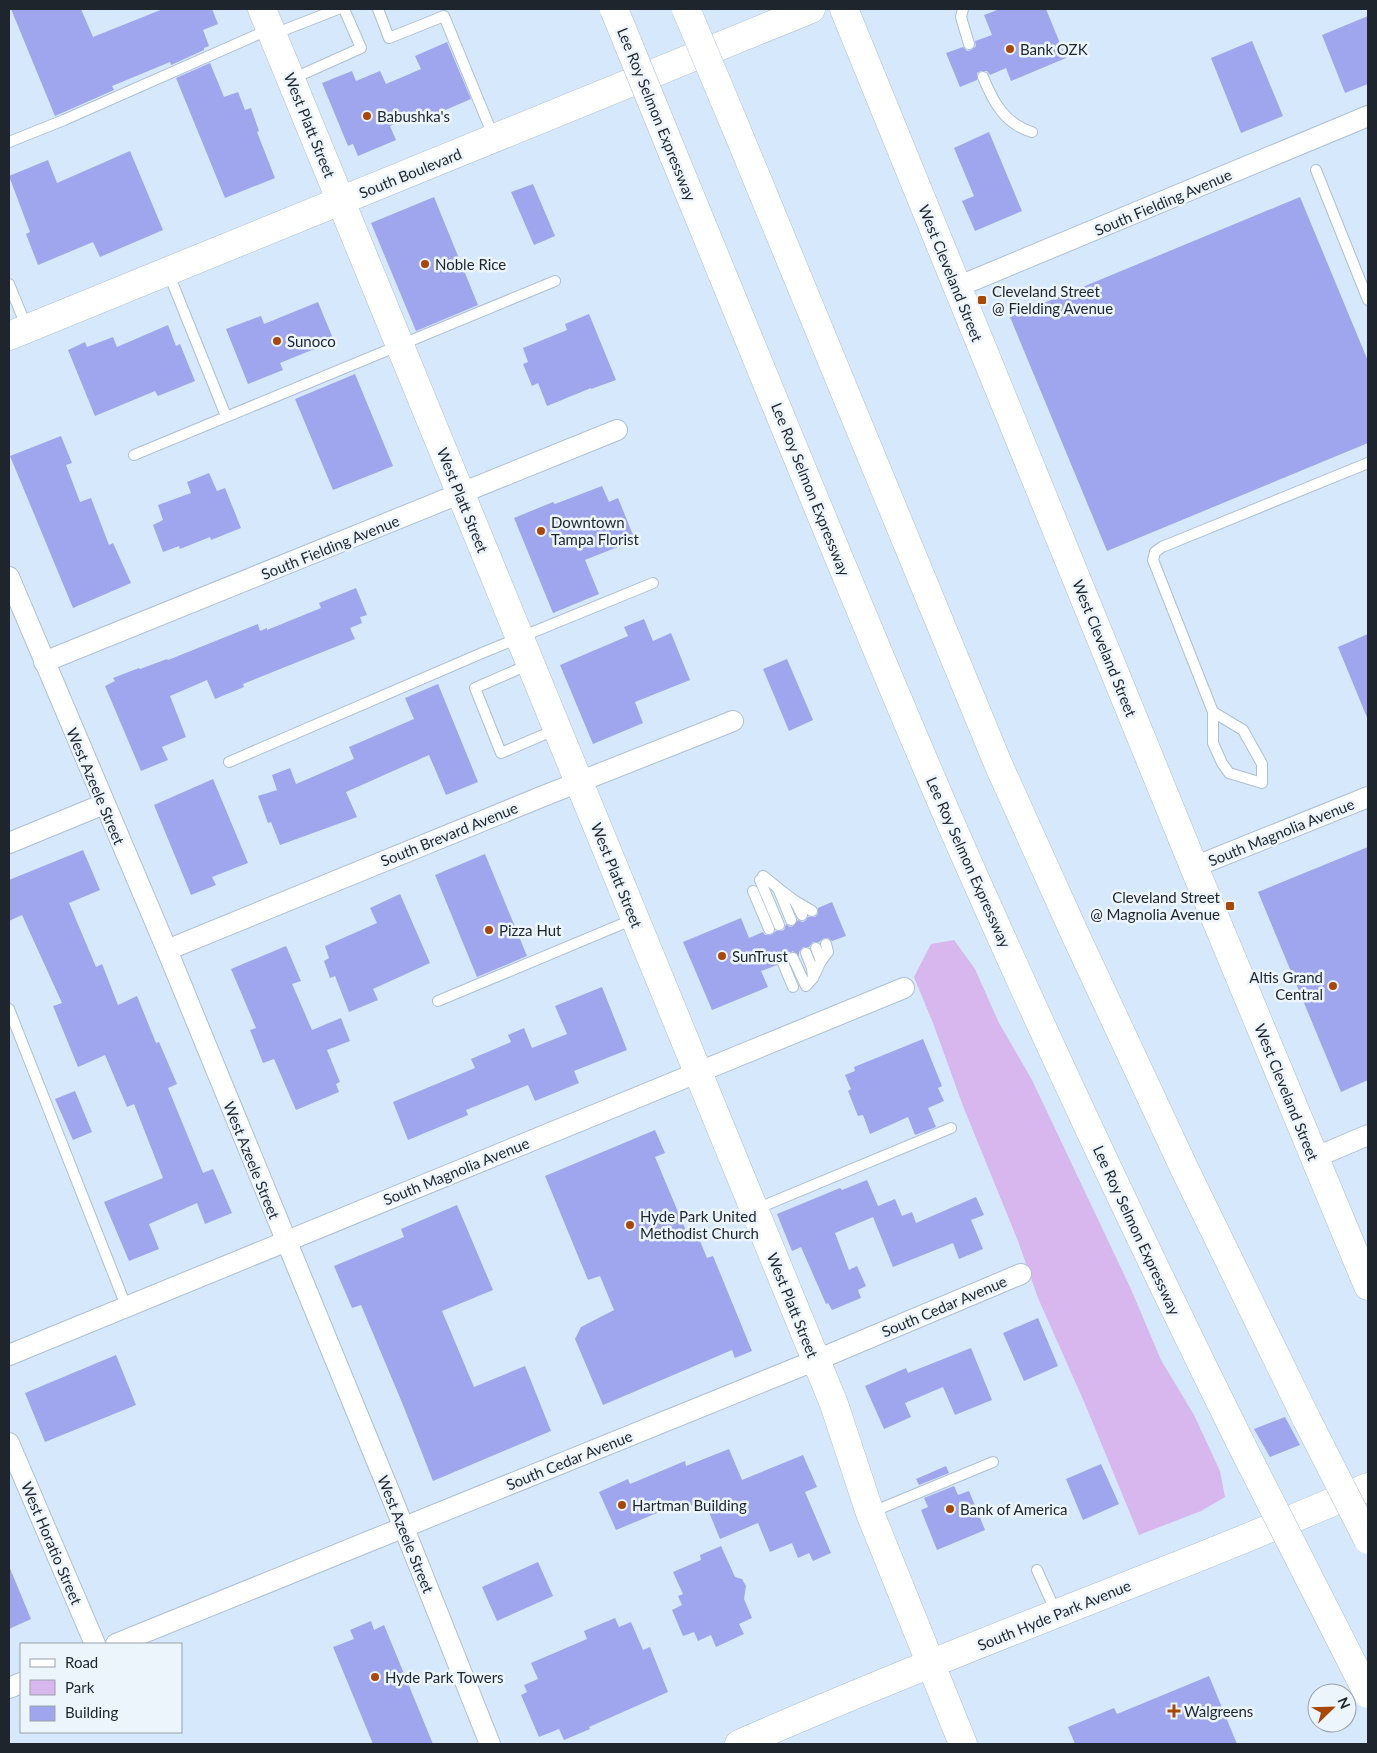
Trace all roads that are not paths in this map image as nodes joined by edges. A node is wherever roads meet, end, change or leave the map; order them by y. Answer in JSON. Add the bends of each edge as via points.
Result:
{"nodes":[{"id":1,"x":338,"y":9,"type":"edge"},
{"id":2,"x":344,"y":9,"type":"edge"},
{"id":3,"x":378,"y":9,"type":"edge"},
{"id":4,"x":614,"y":9,"type":"edge"},
{"id":5,"x":686,"y":9,"type":"edge"},
{"id":6,"x":810,"y":9,"type":"edge"},
{"id":7,"x":844,"y":9,"type":"edge"},
{"id":8,"x":962,"y":9,"type":"edge"},
{"id":9,"x":268,"y":24,"type":"edge"},
{"id":10,"x":970,"y":44,"type":"dead end"},
{"id":11,"x":983,"y":77,"type":"dead end"},
{"id":12,"x":291,"y":80,"type":"junction"},
{"id":13,"x":1368,"y":116,"type":"edge"},
{"id":14,"x":1032,"y":132,"type":"dead end"},
{"id":15,"x":494,"y":138,"type":"junction"},
{"id":16,"x":9,"y":142,"type":"edge"},
{"id":17,"x":1316,"y":170,"type":"dead end"},
{"id":18,"x":341,"y":202,"type":"junction"},
{"id":19,"x":168,"y":272,"type":"junction"},
{"id":20,"x":555,"y":281,"type":"dead end"},
{"id":21,"x":9,"y":284,"type":"edge"},
{"id":22,"x":957,"y":287,"type":"junction"},
{"id":23,"x":1368,"y":300,"type":"edge"},
{"id":24,"x":18,"y":332,"type":"edge"},
{"id":25,"x":400,"y":345,"type":"junction"},
{"id":26,"x":226,"y":416,"type":"junction"},
{"id":27,"x":617,"y":430,"type":"dead end"},
{"id":28,"x":134,"y":455,"type":"dead end"},
{"id":29,"x":1368,"y":463,"type":"edge"},
{"id":30,"x":461,"y":494,"type":"junction"},
{"id":31,"x":9,"y":578,"type":"edge"},
{"id":32,"x":653,"y":583,"type":"dead end"},
{"id":33,"x":520,"y":638,"type":"junction"},
{"id":34,"x":44,"y":662,"type":"junction"},
{"id":35,"x":531,"y":664,"type":"junction"},
{"id":36,"x":1213,"y":712,"type":"junction"},
{"id":37,"x":733,"y":721,"type":"dead end"},
{"id":38,"x":557,"y":729,"type":"junction"},
{"id":39,"x":229,"y":762,"type":"dead end"},
{"id":40,"x":579,"y":782,"type":"junction"},
{"id":41,"x":1368,"y":797,"type":"edge"},
{"id":42,"x":104,"y":804,"type":"junction"},
{"id":43,"x":9,"y":843,"type":"edge"},
{"id":44,"x":1194,"y":867,"type":"junction"},
{"id":45,"x":778,"y":888,"type":"junction"},
{"id":46,"x":752,"y":892,"type":"dead end"},
{"id":47,"x":795,"y":900,"type":"junction"},
{"id":48,"x":812,"y":911,"type":"dead end"},
{"id":49,"x":802,"y":915,"type":"dead end"},
{"id":50,"x":635,"y":919,"type":"junction"},
{"id":51,"x":792,"y":920,"type":"dead end"},
{"id":52,"x":779,"y":925,"type":"dead end"},
{"id":53,"x":769,"y":929,"type":"dead end"},
{"id":54,"x":826,"y":944,"type":"dead end"},
{"id":55,"x":816,"y":948,"type":"dead end"},
{"id":56,"x":167,"y":950,"type":"junction"},
{"id":57,"x":806,"y":953,"type":"dead end"},
{"id":58,"x":793,"y":958,"type":"dead end"},
{"id":59,"x":822,"y":961,"type":"junction"},
{"id":60,"x":783,"y":963,"type":"dead end"},
{"id":61,"x":809,"y":982,"type":"junction"},
{"id":62,"x":793,"y":987,"type":"dead end"},
{"id":63,"x":904,"y":988,"type":"dead end"},
{"id":64,"x":438,"y":1001,"type":"dead end"},
{"id":65,"x":9,"y":1010,"type":"edge"},
{"id":66,"x":699,"y":1073,"type":"junction"},
{"id":67,"x":951,"y":1128,"type":"dead end"},
{"id":68,"x":1368,"y":1135,"type":"edge"},
{"id":69,"x":1314,"y":1158,"type":"junction"},
{"id":70,"x":754,"y":1210,"type":"junction"},
{"id":71,"x":284,"y":1241,"type":"junction"},
{"id":72,"x":1021,"y":1274,"type":"dead end"},
{"id":73,"x":1368,"y":1286,"type":"edge"},
{"id":74,"x":126,"y":1306,"type":"junction"},
{"id":75,"x":9,"y":1355,"type":"edge"},
{"id":76,"x":816,"y":1360,"type":"junction"},
{"id":77,"x":9,"y":1443,"type":"edge"},
{"id":78,"x":993,"y":1462,"type":"dead end"},
{"id":79,"x":1368,"y":1487,"type":"edge"},
{"id":80,"x":870,"y":1513,"type":"junction"},
{"id":81,"x":403,"y":1527,"type":"junction"},
{"id":82,"x":1368,"y":1540,"type":"edge"},
{"id":83,"x":1037,"y":1570,"type":"dead end"},
{"id":84,"x":1056,"y":1613,"type":"junction"},
{"id":85,"x":95,"y":1643,"type":"edge"},
{"id":86,"x":118,"y":1643,"type":"edge"},
{"id":87,"x":931,"y":1664,"type":"junction"},
{"id":88,"x":1368,"y":1694,"type":"edge"},
{"id":89,"x":490,"y":1744,"type":"edge"},
{"id":90,"x":740,"y":1744,"type":"edge"},
{"id":91,"x":963,"y":1744,"type":"edge"}],
"edges":[{"from":1,"to":9,"type":"lane"},
{"from":2,"to":12,"type":"lane","via":[[360,48]]},
{"from":3,"to":15,"type":"lane","via":[[390,38],[444,16]]},
{"from":4,"to":88,"type":"main road","name":"Lee Roy Selmon Expressway","bridge":true,"via":[[948,816],[1020,978],[1243,1448]]},
{"from":5,"to":82,"type":"main road","bridge":true,"via":[[1003,774],[1181,1162]]},
{"from":6,"to":15,"type":"main road","name":"South Boulevard"},
{"from":7,"to":22,"type":"main road","name":"West Cleveland Street"},
{"from":8,"to":10,"type":"lane","via":[[961,17]]},
{"from":9,"to":12,"type":"main road","name":"West Platt Street"},
{"from":9,"to":16,"type":"lane","via":[[72,117]]},
{"from":11,"to":14,"type":"lane","via":[[1004,116]]},
{"from":12,"to":18,"type":"main road","name":"West Platt Street"},
{"from":13,"to":22,"type":"street","name":"South Fielding Avenue"},
{"from":15,"to":18,"type":"main road","name":"South Boulevard"},
{"from":17,"to":23,"type":"lane"},
{"from":18,"to":19,"type":"main road","name":"South Boulevard"},
{"from":18,"to":25,"type":"main road","name":"West Platt Street"},
{"from":19,"to":24,"type":"main road","name":"South Boulevard"},
{"from":19,"to":26,"type":"lane"},
{"from":20,"to":25,"type":"lane"},
{"from":21,"to":24,"type":"lane"},
{"from":22,"to":44,"type":"main road","name":"West Cleveland Street"},
{"from":25,"to":26,"type":"lane"},
{"from":25,"to":30,"type":"main road","name":"West Platt Street"},
{"from":26,"to":28,"type":"lane"},
{"from":27,"to":30,"type":"street","name":"South Fielding Avenue"},
{"from":29,"to":36,"type":"lane","via":[[1155,552],[1153,560],[1172,613]]},
{"from":30,"to":33,"type":"main road","name":"West Platt Street"},
{"from":30,"to":34,"type":"street","name":"South Fielding Avenue"},
{"from":31,"to":34,"type":"street","name":"West Azeele Street"},
{"from":32,"to":33,"type":"lane"},
{"from":33,"to":35,"type":"main road","name":"West Platt Street"},
{"from":33,"to":39,"type":"lane"},
{"from":34,"to":42,"type":"street","name":"West Azeele Street"},
{"from":35,"to":38,"type":"main road","name":"West Platt Street"},
{"from":35,"to":38,"type":"lane","via":[[475,688],[501,753]]},
{"from":36,"to":36,"type":"lane","via":[[1213,743],[1222,763],[1229,773],[1262,783],[1262,764],[1243,730]]},
{"from":37,"to":40,"type":"street","name":"South Brevard Avenue"},
{"from":38,"to":40,"type":"main road","name":"West Platt Street"},
{"from":40,"to":50,"type":"main road","name":"West Platt Street"},
{"from":40,"to":56,"type":"street","name":"South Brevard Avenue"},
{"from":41,"to":44,"type":"street","name":"South Magnolia Avenue"},
{"from":42,"to":43,"type":"street"},
{"from":42,"to":56,"type":"street","name":"West Azeele Street"},
{"from":44,"to":69,"type":"main road","name":"West Cleveland Street"},
{"from":45,"to":47,"type":"lane"},
{"from":45,"to":51,"type":"lane"},
{"from":45,"to":52,"type":"lane","via":[[761,878]]},
{"from":46,"to":53,"type":"lane"},
{"from":47,"to":48,"type":"lane"},
{"from":47,"to":49,"type":"lane"},
{"from":50,"to":64,"type":"lane"},
{"from":50,"to":66,"type":"main road","name":"West Platt Street"},
{"from":54,"to":59,"type":"lane","via":[[828,952]]},
{"from":55,"to":59,"type":"lane"},
{"from":56,"to":71,"type":"street","name":"West Azeele Street"},
{"from":57,"to":61,"type":"lane","via":[[812,968]]},
{"from":58,"to":61,"type":"lane"},
{"from":59,"to":61,"type":"lane"},
{"from":60,"to":62,"type":"lane"},
{"from":63,"to":66,"type":"street","name":"South Magnolia Avenue"},
{"from":65,"to":74,"type":"lane"},
{"from":66,"to":70,"type":"main road","name":"West Platt Street"},
{"from":66,"to":71,"type":"street","name":"South Magnolia Avenue"},
{"from":67,"to":70,"type":"lane"},
{"from":68,"to":69,"type":"street"},
{"from":69,"to":73,"type":"main road","name":"West Cleveland Street"},
{"from":70,"to":76,"type":"main road","name":"West Platt Street"},
{"from":71,"to":74,"type":"street","name":"South Magnolia Avenue"},
{"from":71,"to":81,"type":"street","name":"West Azeele Street"},
{"from":72,"to":76,"type":"street","name":"South Cedar Avenue"},
{"from":74,"to":75,"type":"street","name":"South Magnolia Avenue"},
{"from":76,"to":80,"type":"main road","name":"West Platt Street"},
{"from":76,"to":81,"type":"street","name":"South Cedar Avenue"},
{"from":77,"to":85,"type":"street","name":"West Horatio Street"},
{"from":78,"to":80,"type":"lane"},
{"from":79,"to":84,"type":"main road","name":"South Hyde Park Avenue"},
{"from":80,"to":87,"type":"main road","name":"West Platt Street"},
{"from":81,"to":86,"type":"street","name":"South Cedar Avenue"},
{"from":81,"to":89,"type":"street","name":"West Azeele Street"},
{"from":83,"to":84,"type":"lane"},
{"from":84,"to":87,"type":"main road","name":"South Hyde Park Avenue"},
{"from":87,"to":90,"type":"main road","name":"South Hyde Park Avenue"},
{"from":87,"to":91,"type":"main road","name":"West Platt Street"}]}
